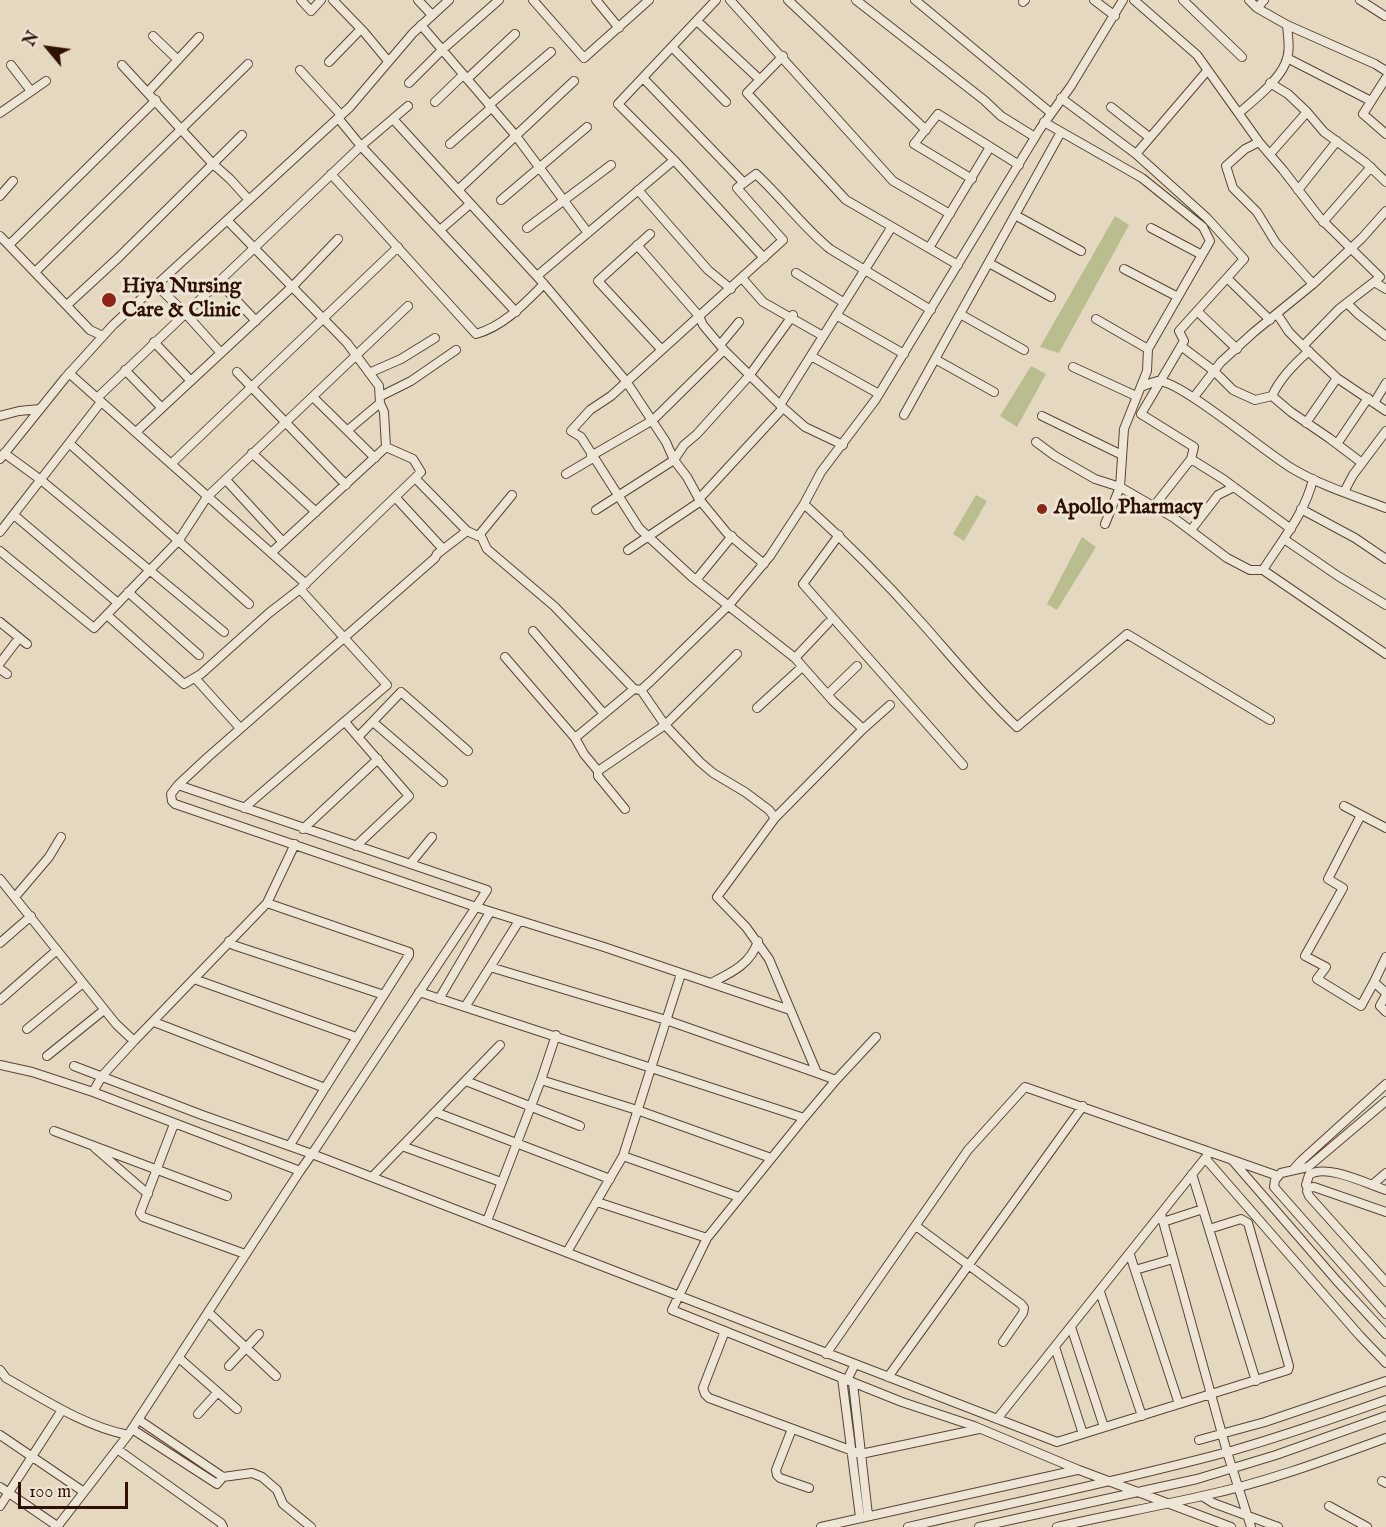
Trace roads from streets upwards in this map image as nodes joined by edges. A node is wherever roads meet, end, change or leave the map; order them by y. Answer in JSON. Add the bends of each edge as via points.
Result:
{"nodes":[{"id":1,"x":301,"y":0,"type":"edge"},
{"id":2,"x":321,"y":0,"type":"edge"},
{"id":3,"x":333,"y":0,"type":"edge"},
{"id":4,"x":418,"y":0,"type":"edge"},
{"id":5,"x":449,"y":0,"type":"edge"},
{"id":6,"x":499,"y":0,"type":"edge"},
{"id":7,"x":533,"y":0,"type":"edge"},
{"id":8,"x":596,"y":0,"type":"edge"},
{"id":9,"x":649,"y":0,"type":"edge"},
{"id":10,"x":716,"y":0,"type":"edge"},
{"id":11,"x":730,"y":0,"type":"edge"},
{"id":12,"x":856,"y":0,"type":"edge"},
{"id":13,"x":915,"y":0,"type":"edge"},
{"id":14,"x":1094,"y":0,"type":"edge"},
{"id":15,"x":1124,"y":0,"type":"edge"},
{"id":16,"x":1134,"y":0,"type":"edge"},
{"id":17,"x":1183,"y":0,"type":"edge"},
{"id":18,"x":1249,"y":0,"type":"edge"},
{"id":19,"x":1264,"y":0,"type":"edge"},
{"id":20,"x":1360,"y":0,"type":"edge"},
{"id":21,"x":793,"y":1,"type":"edge"},
{"id":22,"x":1257,"y":8,"type":"junction"},
{"id":23,"x":432,"y":15,"type":"junction"},
{"id":24,"x":1115,"y":16,"type":"junction"},
{"id":25,"x":1385,"y":16,"type":"edge"},
{"id":26,"x":697,"y":21,"type":"junction"},
{"id":27,"x":421,"y":25,"type":"junction"},
{"id":28,"x":1287,"y":25,"type":"junction"},
{"id":29,"x":619,"y":28,"type":"junction"},
{"id":30,"x":361,"y":29,"type":"junction"},
{"id":31,"x":515,"y":34,"type":"dead end"},
{"id":32,"x":153,"y":36,"type":"dead end"},
{"id":33,"x":199,"y":37,"type":"dead end"},
{"id":34,"x":672,"y":47,"type":"junction"},
{"id":35,"x":442,"y":50,"type":"junction"},
{"id":36,"x":551,"y":52,"type":"dead end"},
{"id":37,"x":783,"y":56,"type":"junction"},
{"id":38,"x":1242,"y":57,"type":"dead end"},
{"id":39,"x":1287,"y":58,"type":"junction"},
{"id":40,"x":178,"y":60,"type":"junction"},
{"id":41,"x":330,"y":62,"type":"dead end"},
{"id":42,"x":388,"y":62,"type":"junction"},
{"id":43,"x":248,"y":64,"type":"dead end"},
{"id":44,"x":11,"y":65,"type":"dead end"},
{"id":45,"x":122,"y":65,"type":"dead end"},
{"id":46,"x":300,"y":70,"type":"dead end"},
{"id":47,"x":1207,"y":71,"type":"junction"},
{"id":48,"x":1386,"y":71,"type":"edge"},
{"id":49,"x":756,"y":76,"type":"dead end"},
{"id":50,"x":465,"y":77,"type":"junction"},
{"id":51,"x":643,"y":78,"type":"junction"},
{"id":52,"x":1386,"y":78,"type":"edge"},
{"id":53,"x":45,"y":81,"type":"dead end"},
{"id":54,"x":574,"y":81,"type":"dead end"},
{"id":55,"x":409,"y":83,"type":"dead end"},
{"id":56,"x":1270,"y":83,"type":"junction"},
{"id":57,"x":31,"y":91,"type":"junction"},
{"id":58,"x":148,"y":92,"type":"junction"},
{"id":59,"x":1061,"y":98,"type":"junction"},
{"id":60,"x":156,"y":100,"type":"junction"},
{"id":61,"x":1371,"y":101,"type":"junction"},
{"id":62,"x":435,"y":102,"type":"dead end"},
{"id":63,"x":726,"y":102,"type":"dead end"},
{"id":64,"x":408,"y":106,"type":"dead end"},
{"id":65,"x":490,"y":107,"type":"junction"},
{"id":66,"x":1111,"y":107,"type":"dead end"},
{"id":67,"x":1307,"y":112,"type":"junction"},
{"id":68,"x":0,"y":113,"type":"edge"},
{"id":69,"x":1051,"y":113,"type":"junction"},
{"id":70,"x":1239,"y":114,"type":"junction"},
{"id":71,"x":339,"y":116,"type":"junction"},
{"id":72,"x":393,"y":119,"type":"junction"},
{"id":73,"x":1044,"y":122,"type":"junction"},
{"id":74,"x":180,"y":128,"type":"junction"},
{"id":75,"x":587,"y":128,"type":"dead end"},
{"id":76,"x":926,"y":130,"type":"junction"},
{"id":77,"x":1061,"y":132,"type":"junction"},
{"id":78,"x":1386,"y":134,"type":"edge"},
{"id":79,"x":242,"y":135,"type":"dead end"},
{"id":80,"x":516,"y":136,"type":"junction"},
{"id":81,"x":1035,"y":137,"type":"junction"},
{"id":82,"x":1149,"y":137,"type":"junction"},
{"id":83,"x":1337,"y":141,"type":"junction"},
{"id":84,"x":1259,"y":142,"type":"junction"},
{"id":85,"x":450,"y":144,"type":"dead end"},
{"id":86,"x":361,"y":146,"type":"junction"},
{"id":87,"x":990,"y":147,"type":"junction"},
{"id":88,"x":1136,"y":154,"type":"junction"},
{"id":89,"x":1270,"y":154,"type":"junction"},
{"id":90,"x":674,"y":160,"type":"junction"},
{"id":91,"x":212,"y":163,"type":"junction"},
{"id":92,"x":611,"y":165,"type":"dead end"},
{"id":93,"x":1019,"y":165,"type":"junction"},
{"id":94,"x":539,"y":167,"type":"junction"},
{"id":95,"x":1371,"y":167,"type":"junction"},
{"id":96,"x":331,"y":174,"type":"junction"},
{"id":97,"x":972,"y":179,"type":"junction"},
{"id":98,"x":13,"y":182,"type":"dead end"},
{"id":99,"x":1386,"y":182,"type":"edge"},
{"id":100,"x":744,"y":183,"type":"junction"},
{"id":101,"x":458,"y":190,"type":"junction"},
{"id":102,"x":638,"y":190,"type":"junction"},
{"id":103,"x":1298,"y":190,"type":"junction"},
{"id":104,"x":0,"y":196,"type":"edge"},
{"id":105,"x":249,"y":200,"type":"junction"},
{"id":106,"x":501,"y":200,"type":"dead end"},
{"id":107,"x":565,"y":200,"type":"junction"},
{"id":108,"x":470,"y":204,"type":"junction"},
{"id":109,"x":1386,"y":211,"type":"edge"},
{"id":110,"x":950,"y":214,"type":"junction"},
{"id":111,"x":1015,"y":215,"type":"junction"},
{"id":112,"x":227,"y":220,"type":"junction"},
{"id":113,"x":1323,"y":222,"type":"junction"},
{"id":114,"x":527,"y":228,"type":"dead end"},
{"id":115,"x":891,"y":228,"type":"junction"},
{"id":116,"x":1151,"y":228,"type":"dead end"},
{"id":117,"x":440,"y":230,"type":"junction"},
{"id":118,"x":588,"y":232,"type":"junction"},
{"id":119,"x":650,"y":234,"type":"dead end"},
{"id":120,"x":0,"y":236,"type":"edge"},
{"id":121,"x":338,"y":239,"type":"dead end"},
{"id":122,"x":9,"y":245,"type":"junction"},
{"id":123,"x":637,"y":245,"type":"junction"},
{"id":124,"x":254,"y":247,"type":"junction"},
{"id":125,"x":398,"y":248,"type":"junction"},
{"id":126,"x":929,"y":248,"type":"junction"},
{"id":127,"x":1351,"y":249,"type":"junction"},
{"id":128,"x":1081,"y":251,"type":"dead end"},
{"id":129,"x":1202,"y":255,"type":"junction"},
{"id":130,"x":764,"y":258,"type":"junction"},
{"id":131,"x":988,"y":263,"type":"junction"},
{"id":132,"x":958,"y":265,"type":"junction"},
{"id":133,"x":1124,"y":269,"type":"dead end"},
{"id":134,"x":1386,"y":270,"type":"edge"},
{"id":135,"x":864,"y":271,"type":"junction"},
{"id":136,"x":34,"y":272,"type":"junction"},
{"id":137,"x":796,"y":273,"type":"dead end"},
{"id":138,"x":537,"y":276,"type":"junction"},
{"id":139,"x":742,"y":278,"type":"junction"},
{"id":140,"x":1227,"y":278,"type":"junction"},
{"id":141,"x":1377,"y":279,"type":"junction"},
{"id":142,"x":218,"y":281,"type":"junction"},
{"id":143,"x":544,"y":284,"type":"junction"},
{"id":144,"x":1313,"y":284,"type":"junction"},
{"id":145,"x":156,"y":285,"type":"junction"},
{"id":146,"x":293,"y":286,"type":"junction"},
{"id":147,"x":731,"y":289,"type":"junction"},
{"id":148,"x":1386,"y":289,"type":"edge"},
{"id":149,"x":1051,"y":297,"type":"dead end"},
{"id":150,"x":1178,"y":297,"type":"junction"},
{"id":151,"x":843,"y":302,"type":"junction"},
{"id":152,"x":1347,"y":303,"type":"junction"},
{"id":153,"x":66,"y":305,"type":"junction"},
{"id":154,"x":408,"y":306,"type":"dead end"},
{"id":155,"x":931,"y":310,"type":"junction"},
{"id":156,"x":1197,"y":311,"type":"junction"},
{"id":157,"x":516,"y":312,"type":"junction"},
{"id":158,"x":185,"y":313,"type":"junction"},
{"id":159,"x":960,"y":314,"type":"junction"},
{"id":160,"x":1277,"y":314,"type":"junction"},
{"id":161,"x":836,"y":315,"type":"junction"},
{"id":162,"x":699,"y":316,"type":"junction"},
{"id":163,"x":792,"y":317,"type":"junction"},
{"id":164,"x":322,"y":318,"type":"junction"},
{"id":165,"x":1096,"y":319,"type":"dead end"},
{"id":166,"x":1270,"y":320,"type":"junction"},
{"id":167,"x":256,"y":321,"type":"junction"},
{"id":168,"x":739,"y":322,"type":"dead end"},
{"id":169,"x":103,"y":336,"type":"junction"},
{"id":170,"x":823,"y":336,"type":"junction"},
{"id":171,"x":1386,"y":336,"type":"edge"},
{"id":172,"x":435,"y":338,"type":"dead end"},
{"id":173,"x":154,"y":342,"type":"junction"},
{"id":174,"x":1181,"y":346,"type":"junction"},
{"id":175,"x":722,"y":348,"type":"junction"},
{"id":176,"x":1237,"y":348,"type":"junction"},
{"id":177,"x":661,"y":349,"type":"junction"},
{"id":178,"x":1148,"y":349,"type":"junction"},
{"id":179,"x":1306,"y":349,"type":"junction"},
{"id":180,"x":456,"y":350,"type":"dead end"},
{"id":181,"x":1024,"y":350,"type":"dead end"},
{"id":182,"x":221,"y":353,"type":"junction"},
{"id":183,"x":903,"y":354,"type":"junction"},
{"id":184,"x":357,"y":356,"type":"junction"},
{"id":185,"x":811,"y":356,"type":"junction"},
{"id":186,"x":935,"y":359,"type":"junction"},
{"id":187,"x":1073,"y":367,"type":"dead end"},
{"id":188,"x":126,"y":370,"type":"junction"},
{"id":189,"x":1214,"y":371,"type":"junction"},
{"id":190,"x":237,"y":372,"type":"dead end"},
{"id":191,"x":69,"y":373,"type":"junction"},
{"id":192,"x":369,"y":373,"type":"junction"},
{"id":193,"x":749,"y":376,"type":"junction"},
{"id":194,"x":1337,"y":378,"type":"junction"},
{"id":195,"x":191,"y":381,"type":"junction"},
{"id":196,"x":626,"y":381,"type":"junction"},
{"id":197,"x":1159,"y":381,"type":"junction"},
{"id":198,"x":1386,"y":383,"type":"edge"},
{"id":199,"x":252,"y":387,"type":"junction"},
{"id":200,"x":1141,"y":387,"type":"junction"},
{"id":201,"x":994,"y":392,"type":"dead end"},
{"id":202,"x":879,"y":394,"type":"junction"},
{"id":203,"x":1136,"y":396,"type":"junction"},
{"id":204,"x":1272,"y":396,"type":"junction"},
{"id":205,"x":314,"y":397,"type":"junction"},
{"id":206,"x":1194,"y":397,"type":"junction"},
{"id":207,"x":380,"y":399,"type":"junction"},
{"id":208,"x":99,"y":400,"type":"junction"},
{"id":209,"x":1371,"y":400,"type":"junction"},
{"id":210,"x":782,"y":406,"type":"junction"},
{"id":211,"x":162,"y":408,"type":"junction"},
{"id":212,"x":40,"y":409,"type":"junction"},
{"id":213,"x":1386,"y":411,"type":"edge"},
{"id":214,"x":1141,"y":414,"type":"junction"},
{"id":215,"x":904,"y":415,"type":"dead end"},
{"id":216,"x":1129,"y":415,"type":"junction"},
{"id":217,"x":0,"y":416,"type":"edge"},
{"id":218,"x":1042,"y":416,"type":"dead end"},
{"id":219,"x":651,"y":421,"type":"junction"},
{"id":220,"x":287,"y":422,"type":"junction"},
{"id":221,"x":1306,"y":423,"type":"junction"},
{"id":222,"x":348,"y":430,"type":"junction"},
{"id":223,"x":1386,"y":431,"type":"edge"},
{"id":224,"x":136,"y":432,"type":"junction"},
{"id":225,"x":1035,"y":442,"type":"dead end"},
{"id":226,"x":69,"y":443,"type":"junction"},
{"id":227,"x":1336,"y":444,"type":"junction"},
{"id":228,"x":843,"y":445,"type":"junction"},
{"id":229,"x":386,"y":447,"type":"junction"},
{"id":230,"x":252,"y":453,"type":"junction"},
{"id":231,"x":2,"y":456,"type":"edge"},
{"id":232,"x":1122,"y":456,"type":"junction"},
{"id":233,"x":592,"y":457,"type":"junction"},
{"id":234,"x":375,"y":458,"type":"junction"},
{"id":235,"x":1191,"y":459,"type":"junction"},
{"id":236,"x":674,"y":460,"type":"junction"},
{"id":237,"x":1362,"y":463,"type":"junction"},
{"id":238,"x":171,"y":464,"type":"junction"},
{"id":239,"x":566,"y":474,"type":"dead end"},
{"id":240,"x":414,"y":478,"type":"junction"},
{"id":241,"x":1313,"y":479,"type":"junction"},
{"id":242,"x":41,"y":480,"type":"junction"},
{"id":243,"x":226,"y":480,"type":"junction"},
{"id":244,"x":346,"y":485,"type":"junction"},
{"id":245,"x":1234,"y":487,"type":"junction"},
{"id":246,"x":1120,"y":488,"type":"junction"},
{"id":247,"x":1344,"y":492,"type":"junction"},
{"id":248,"x":512,"y":495,"type":"dead end"},
{"id":249,"x":619,"y":495,"type":"junction"},
{"id":250,"x":207,"y":497,"type":"junction"},
{"id":251,"x":396,"y":498,"type":"junction"},
{"id":252,"x":700,"y":500,"type":"junction"},
{"id":253,"x":804,"y":504,"type":"junction"},
{"id":254,"x":1154,"y":506,"type":"junction"},
{"id":255,"x":1386,"y":507,"type":"edge"},
{"id":256,"x":1301,"y":509,"type":"junction"},
{"id":257,"x":596,"y":510,"type":"dead end"},
{"id":258,"x":316,"y":512,"type":"junction"},
{"id":259,"x":14,"y":515,"type":"junction"},
{"id":260,"x":1105,"y":524,"type":"dead end"},
{"id":261,"x":1292,"y":529,"type":"junction"},
{"id":262,"x":1191,"y":530,"type":"junction"},
{"id":263,"x":467,"y":531,"type":"junction"},
{"id":264,"x":0,"y":532,"type":"edge"},
{"id":265,"x":480,"y":534,"type":"junction"},
{"id":266,"x":647,"y":535,"type":"junction"},
{"id":267,"x":839,"y":535,"type":"junction"},
{"id":268,"x":732,"y":536,"type":"junction"},
{"id":269,"x":1284,"y":538,"type":"junction"},
{"id":270,"x":178,"y":540,"type":"junction"},
{"id":271,"x":283,"y":542,"type":"junction"},
{"id":272,"x":444,"y":549,"type":"junction"},
{"id":273,"x":628,"y":550,"type":"dead end"},
{"id":274,"x":0,"y":551,"type":"edge"},
{"id":275,"x":271,"y":553,"type":"junction"},
{"id":276,"x":1386,"y":559,"type":"edge"},
{"id":277,"x":764,"y":564,"type":"junction"},
{"id":278,"x":1263,"y":570,"type":"junction"},
{"id":279,"x":150,"y":571,"type":"junction"},
{"id":280,"x":696,"y":580,"type":"junction"},
{"id":281,"x":303,"y":586,"type":"junction"},
{"id":282,"x":128,"y":592,"type":"junction"},
{"id":283,"x":118,"y":603,"type":"junction"},
{"id":284,"x":249,"y":604,"type":"dead end"},
{"id":285,"x":729,"y":605,"type":"junction"},
{"id":286,"x":1386,"y":605,"type":"edge"},
{"id":287,"x":107,"y":615,"type":"junction"},
{"id":288,"x":0,"y":622,"type":"edge"},
{"id":289,"x":828,"y":623,"type":"dead end"},
{"id":290,"x":533,"y":631,"type":"dead end"},
{"id":291,"x":224,"y":632,"type":"dead end"},
{"id":292,"x":344,"y":637,"type":"junction"},
{"id":293,"x":20,"y":638,"type":"junction"},
{"id":294,"x":27,"y":644,"type":"dead end"},
{"id":295,"x":737,"y":654,"type":"dead end"},
{"id":296,"x":1386,"y":654,"type":"edge"},
{"id":297,"x":199,"y":656,"type":"dead end"},
{"id":298,"x":505,"y":657,"type":"dead end"},
{"id":299,"x":795,"y":658,"type":"junction"},
{"id":300,"x":0,"y":663,"type":"edge"},
{"id":301,"x":857,"y":666,"type":"dead end"},
{"id":302,"x":802,"y":667,"type":"junction"},
{"id":303,"x":0,"y":669,"type":"edge"},
{"id":304,"x":7,"y":674,"type":"dead end"},
{"id":305,"x":195,"y":678,"type":"junction"},
{"id":306,"x":638,"y":690,"type":"junction"},
{"id":307,"x":828,"y":694,"type":"junction"},
{"id":308,"x":890,"y":705,"type":"dead end"},
{"id":309,"x":757,"y":708,"type":"dead end"},
{"id":310,"x":604,"y":714,"type":"junction"},
{"id":311,"x":1270,"y":720,"type":"dead end"},
{"id":312,"x":345,"y":722,"type":"junction"},
{"id":313,"x":373,"y":722,"type":"junction"},
{"id":314,"x":665,"y":725,"type":"junction"},
{"id":315,"x":240,"y":728,"type":"junction"},
{"id":316,"x":863,"y":729,"type":"junction"},
{"id":317,"x":358,"y":737,"type":"junction"},
{"id":318,"x":575,"y":738,"type":"junction"},
{"id":319,"x":468,"y":751,"type":"dead end"},
{"id":320,"x":378,"y":759,"type":"junction"},
{"id":321,"x":963,"y":765,"type":"dead end"},
{"id":322,"x":598,"y":771,"type":"junction"},
{"id":323,"x":443,"y":782,"type":"dead end"},
{"id":324,"x":178,"y":785,"type":"junction"},
{"id":325,"x":1344,"y":806,"type":"dead end"},
{"id":326,"x":244,"y":808,"type":"junction"},
{"id":327,"x":624,"y":809,"type":"dead end"},
{"id":328,"x":1361,"y":815,"type":"junction"},
{"id":329,"x":775,"y":818,"type":"junction"},
{"id":330,"x":303,"y":828,"type":"junction"},
{"id":331,"x":1386,"y":828,"type":"edge"},
{"id":332,"x":61,"y":837,"type":"dead end"},
{"id":333,"x":432,"y":837,"type":"dead end"},
{"id":334,"x":295,"y":844,"type":"junction"},
{"id":335,"x":356,"y":846,"type":"junction"},
{"id":336,"x":410,"y":864,"type":"junction"},
{"id":337,"x":1,"y":884,"type":"edge"},
{"id":338,"x":15,"y":897,"type":"junction"},
{"id":339,"x":267,"y":903,"type":"junction"},
{"id":340,"x":476,"y":907,"type":"junction"},
{"id":341,"x":490,"y":912,"type":"junction"},
{"id":342,"x":31,"y":916,"type":"junction"},
{"id":343,"x":519,"y":921,"type":"junction"},
{"id":344,"x":229,"y":941,"type":"junction"},
{"id":345,"x":758,"y":941,"type":"junction"},
{"id":346,"x":0,"y":943,"type":"edge"},
{"id":347,"x":57,"y":950,"type":"junction"},
{"id":348,"x":1386,"y":957,"type":"edge"},
{"id":349,"x":490,"y":967,"type":"junction"},
{"id":350,"x":681,"y":974,"type":"junction"},
{"id":351,"x":194,"y":980,"type":"junction"},
{"id":352,"x":1374,"y":982,"type":"junction"},
{"id":353,"x":83,"y":983,"type":"junction"},
{"id":354,"x":711,"y":983,"type":"junction"},
{"id":355,"x":419,"y":992,"type":"junction"},
{"id":356,"x":1386,"y":994,"type":"edge"},
{"id":357,"x":384,"y":995,"type":"junction"},
{"id":358,"x":439,"y":999,"type":"junction"},
{"id":359,"x":0,"y":1000,"type":"edge"},
{"id":360,"x":465,"y":1007,"type":"junction"},
{"id":361,"x":104,"y":1010,"type":"junction"},
{"id":362,"x":790,"y":1010,"type":"junction"},
{"id":363,"x":1386,"y":1012,"type":"edge"},
{"id":364,"x":666,"y":1020,"type":"junction"},
{"id":365,"x":154,"y":1022,"type":"junction"},
{"id":366,"x":27,"y":1029,"type":"dead end"},
{"id":367,"x":556,"y":1035,"type":"junction"},
{"id":368,"x":356,"y":1037,"type":"junction"},
{"id":369,"x":876,"y":1037,"type":"dead end"},
{"id":370,"x":134,"y":1041,"type":"junction"},
{"id":371,"x":500,"y":1046,"type":"dead end"},
{"id":372,"x":48,"y":1056,"type":"dead end"},
{"id":373,"x":0,"y":1065,"type":"edge"},
{"id":374,"x":74,"y":1065,"type":"dead end"},
{"id":375,"x":651,"y":1067,"type":"junction"},
{"id":376,"x":818,"y":1073,"type":"junction"},
{"id":377,"x":102,"y":1076,"type":"junction"},
{"id":378,"x":541,"y":1080,"type":"junction"},
{"id":379,"x":836,"y":1080,"type":"junction"},
{"id":380,"x":466,"y":1081,"type":"junction"},
{"id":381,"x":1386,"y":1084,"type":"edge"},
{"id":382,"x":325,"y":1088,"type":"junction"},
{"id":383,"x":93,"y":1092,"type":"junction"},
{"id":384,"x":1386,"y":1101,"type":"edge"},
{"id":385,"x":530,"y":1106,"type":"junction"},
{"id":386,"x":1083,"y":1106,"type":"junction"},
{"id":387,"x":637,"y":1110,"type":"junction"},
{"id":388,"x":435,"y":1112,"type":"junction"},
{"id":389,"x":804,"y":1118,"type":"junction"},
{"id":390,"x":174,"y":1124,"type":"junction"},
{"id":391,"x":580,"y":1126,"type":"dead end"},
{"id":392,"x":54,"y":1131,"type":"dead end"},
{"id":393,"x":516,"y":1144,"type":"junction"},
{"id":394,"x":91,"y":1145,"type":"junction"},
{"id":395,"x":290,"y":1145,"type":"junction"},
{"id":396,"x":402,"y":1146,"type":"junction"},
{"id":397,"x":312,"y":1154,"type":"junction"},
{"id":398,"x":1208,"y":1155,"type":"junction"},
{"id":399,"x":623,"y":1156,"type":"junction"},
{"id":400,"x":771,"y":1158,"type":"junction"},
{"id":401,"x":1231,"y":1159,"type":"junction"},
{"id":402,"x":157,"y":1170,"type":"junction"},
{"id":403,"x":300,"y":1171,"type":"junction"},
{"id":404,"x":1292,"y":1172,"type":"junction"},
{"id":405,"x":1386,"y":1173,"type":"edge"},
{"id":406,"x":1192,"y":1174,"type":"junction"},
{"id":407,"x":1278,"y":1176,"type":"junction"},
{"id":408,"x":372,"y":1177,"type":"junction"},
{"id":409,"x":610,"y":1179,"type":"junction"},
{"id":410,"x":501,"y":1182,"type":"junction"},
{"id":411,"x":1372,"y":1185,"type":"junction"},
{"id":412,"x":1307,"y":1187,"type":"junction"},
{"id":413,"x":1386,"y":1190,"type":"edge"},
{"id":414,"x":148,"y":1194,"type":"junction"},
{"id":415,"x":227,"y":1196,"type":"dead end"},
{"id":416,"x":739,"y":1197,"type":"junction"},
{"id":417,"x":597,"y":1202,"type":"junction"},
{"id":418,"x":1203,"y":1209,"type":"junction"},
{"id":419,"x":1386,"y":1212,"type":"edge"},
{"id":420,"x":1162,"y":1218,"type":"junction"},
{"id":421,"x":487,"y":1221,"type":"junction"},
{"id":422,"x":915,"y":1226,"type":"junction"},
{"id":423,"x":1209,"y":1229,"type":"junction"},
{"id":424,"x":707,"y":1238,"type":"junction"},
{"id":425,"x":567,"y":1252,"type":"junction"},
{"id":426,"x":245,"y":1254,"type":"junction"},
{"id":427,"x":1130,"y":1255,"type":"junction"},
{"id":428,"x":1173,"y":1259,"type":"junction"},
{"id":429,"x":969,"y":1265,"type":"junction"},
{"id":430,"x":1135,"y":1270,"type":"junction"},
{"id":431,"x":1386,"y":1282,"type":"edge"},
{"id":432,"x":1100,"y":1292,"type":"junction"},
{"id":433,"x":678,"y":1296,"type":"junction"},
{"id":434,"x":207,"y":1312,"type":"junction"},
{"id":435,"x":1386,"y":1314,"type":"edge"},
{"id":436,"x":1071,"y":1327,"type":"junction"},
{"id":437,"x":725,"y":1331,"type":"junction"},
{"id":438,"x":259,"y":1334,"type":"dead end"},
{"id":439,"x":1386,"y":1334,"type":"edge"},
{"id":440,"x":1003,"y":1342,"type":"dead end"},
{"id":441,"x":1055,"y":1347,"type":"junction"},
{"id":442,"x":245,"y":1349,"type":"junction"},
{"id":443,"x":826,"y":1354,"type":"junction"},
{"id":444,"x":179,"y":1358,"type":"junction"},
{"id":445,"x":1386,"y":1363,"type":"edge"},
{"id":446,"x":855,"y":1365,"type":"junction"},
{"id":447,"x":229,"y":1366,"type":"dead end"},
{"id":448,"x":0,"y":1370,"type":"edge"},
{"id":449,"x":276,"y":1376,"type":"dead end"},
{"id":450,"x":888,"y":1377,"type":"junction"},
{"id":451,"x":847,"y":1380,"type":"junction"},
{"id":452,"x":1256,"y":1381,"type":"junction"},
{"id":453,"x":1386,"y":1381,"type":"edge"},
{"id":454,"x":217,"y":1393,"type":"junction"},
{"id":455,"x":1210,"y":1394,"type":"junction"},
{"id":456,"x":1386,"y":1400,"type":"edge"},
{"id":457,"x":1179,"y":1404,"type":"junction"},
{"id":458,"x":237,"y":1409,"type":"dead end"},
{"id":459,"x":62,"y":1410,"type":"junction"},
{"id":460,"x":198,"y":1414,"type":"dead end"},
{"id":461,"x":1142,"y":1416,"type":"junction"},
{"id":462,"x":1386,"y":1416,"type":"edge"},
{"id":463,"x":998,"y":1419,"type":"junction"},
{"id":464,"x":139,"y":1420,"type":"junction"},
{"id":465,"x":1104,"y":1427,"type":"junction"},
{"id":466,"x":792,"y":1429,"type":"junction"},
{"id":467,"x":981,"y":1429,"type":"junction"},
{"id":468,"x":130,"y":1432,"type":"junction"},
{"id":469,"x":1083,"y":1434,"type":"junction"},
{"id":470,"x":1221,"y":1434,"type":"junction"},
{"id":471,"x":0,"y":1435,"type":"edge"},
{"id":472,"x":1386,"y":1438,"type":"edge"},
{"id":473,"x":1199,"y":1440,"type":"dead end"},
{"id":474,"x":117,"y":1449,"type":"junction"},
{"id":475,"x":852,"y":1452,"type":"junction"},
{"id":476,"x":1227,"y":1452,"type":"junction"},
{"id":477,"x":861,"y":1454,"type":"junction"},
{"id":478,"x":32,"y":1457,"type":"junction"},
{"id":479,"x":1232,"y":1469,"type":"junction"},
{"id":480,"x":1079,"y":1470,"type":"junction"},
{"id":481,"x":223,"y":1476,"type":"junction"},
{"id":482,"x":1109,"y":1481,"type":"junction"},
{"id":483,"x":0,"y":1487,"type":"edge"},
{"id":484,"x":1239,"y":1487,"type":"junction"},
{"id":485,"x":809,"y":1488,"type":"dead end"},
{"id":486,"x":9,"y":1492,"type":"junction"},
{"id":487,"x":84,"y":1492,"type":"junction"},
{"id":488,"x":1137,"y":1492,"type":"junction"},
{"id":489,"x":1202,"y":1497,"type":"junction"},
{"id":490,"x":1167,"y":1503,"type":"junction"},
{"id":491,"x":0,"y":1506,"type":"edge"},
{"id":492,"x":1329,"y":1506,"type":"dead end"},
{"id":493,"x":864,"y":1516,"type":"junction"},
{"id":494,"x":1248,"y":1516,"type":"junction"},
{"id":495,"x":1206,"y":1517,"type":"junction"},
{"id":496,"x":57,"y":1527,"type":"edge"},
{"id":497,"x":223,"y":1527,"type":"edge"},
{"id":498,"x":311,"y":1527,"type":"edge"},
{"id":499,"x":821,"y":1527,"type":"edge"},
{"id":500,"x":908,"y":1527,"type":"edge"},
{"id":501,"x":979,"y":1527,"type":"edge"},
{"id":502,"x":1057,"y":1527,"type":"edge"},
{"id":503,"x":1201,"y":1527,"type":"edge"},
{"id":504,"x":1231,"y":1527,"type":"edge"},
{"id":505,"x":1251,"y":1527,"type":"edge"},
{"id":506,"x":1278,"y":1527,"type":"edge"},
{"id":507,"x":1366,"y":1527,"type":"edge"}],
"edges":[{"from":1,"to":2,"type":"street","via":[[310,11]]},
{"from":3,"to":30,"type":"street"},
{"from":4,"to":23,"type":"street"},
{"from":5,"to":23,"type":"street"},
{"from":6,"to":35,"type":"street"},
{"from":7,"to":29,"type":"street","via":[[584,58]]},
{"from":8,"to":29,"type":"street"},
{"from":9,"to":29,"type":"street"},
{"from":10,"to":26,"type":"street"},
{"from":11,"to":37,"type":"street"},
{"from":12,"to":81,"type":"street","via":[[1001,116]]},
{"from":13,"to":69,"type":"street"},
{"from":14,"to":24,"type":"street"},
{"from":15,"to":24,"type":"street"},
{"from":16,"to":47,"type":"street","via":[[1197,55]]},
{"from":17,"to":38,"type":"street"},
{"from":18,"to":22,"type":"street"},
{"from":19,"to":22,"type":"street"},
{"from":20,"to":25,"type":"street"},
{"from":21,"to":76,"type":"street"},
{"from":22,"to":28,"type":"street"},
{"from":23,"to":27,"type":"street"},
{"from":24,"to":59,"type":"street"},
{"from":26,"to":34,"type":"street"},
{"from":26,"to":49,"type":"street"},
{"from":27,"to":35,"type":"street"},
{"from":27,"to":42,"type":"street"},
{"from":28,"to":39,"type":"street"},
{"from":28,"to":48,"type":"street"},
{"from":30,"to":41,"type":"street"},
{"from":30,"to":42,"type":"street"},
{"from":31,"to":50,"type":"street"},
{"from":32,"to":40,"type":"street"},
{"from":33,"to":40,"type":"street"},
{"from":34,"to":51,"type":"street"},
{"from":34,"to":63,"type":"street"},
{"from":35,"to":50,"type":"street"},
{"from":35,"to":55,"type":"street"},
{"from":36,"to":65,"type":"street"},
{"from":37,"to":110,"type":"street","via":[[893,181]]},
{"from":37,"to":115,"type":"street","via":[[747,93],[846,200]]},
{"from":39,"to":56,"type":"street"},
{"from":39,"to":61,"type":"street"},
{"from":40,"to":58,"type":"street"},
{"from":42,"to":71,"type":"street"},
{"from":43,"to":74,"type":"street"},
{"from":44,"to":57,"type":"street"},
{"from":45,"to":58,"type":"street"},
{"from":46,"to":71,"type":"street"},
{"from":47,"to":70,"type":"street"},
{"from":47,"to":82,"type":"street"},
{"from":50,"to":62,"type":"street"},
{"from":50,"to":65,"type":"street"},
{"from":51,"to":90,"type":"street","via":[[618,104]]},
{"from":51,"to":100,"type":"street"},
{"from":52,"to":61,"type":"street"},
{"from":53,"to":57,"type":"street"},
{"from":54,"to":80,"type":"street"},
{"from":56,"to":67,"type":"street"},
{"from":56,"to":70,"type":"street"},
{"from":57,"to":68,"type":"street"},
{"from":58,"to":60,"type":"street"},
{"from":59,"to":69,"type":"street"},
{"from":59,"to":88,"type":"street"},
{"from":60,"to":74,"type":"street"},
{"from":60,"to":122,"type":"street"},
{"from":61,"to":78,"type":"street","via":[[1363,114]]},
{"from":64,"to":72,"type":"street"},
{"from":65,"to":80,"type":"street"},
{"from":65,"to":85,"type":"street"},
{"from":66,"to":82,"type":"street"},
{"from":67,"to":83,"type":"street"},
{"from":67,"to":89,"type":"street"},
{"from":69,"to":73,"type":"street"},
{"from":70,"to":84,"type":"street"},
{"from":71,"to":86,"type":"street"},
{"from":71,"to":105,"type":"street"},
{"from":72,"to":86,"type":"street"},
{"from":72,"to":101,"type":"street"},
{"from":73,"to":77,"type":"street"},
{"from":73,"to":81,"type":"street"},
{"from":74,"to":91,"type":"street"},
{"from":74,"to":136,"type":"street"},
{"from":75,"to":94,"type":"street"},
{"from":76,"to":87,"type":"street","via":[[938,114]]},
{"from":76,"to":97,"type":"street","via":[[914,144]]},
{"from":77,"to":111,"type":"street"},
{"from":77,"to":129,"type":"street","via":[[1142,178],[1203,227],[1210,241]]},
{"from":79,"to":91,"type":"street"},
{"from":80,"to":94,"type":"street"},
{"from":80,"to":101,"type":"street"},
{"from":81,"to":93,"type":"street"},
{"from":82,"to":88,"type":"street"},
{"from":83,"to":95,"type":"street"},
{"from":83,"to":103,"type":"street"},
{"from":84,"to":89,"type":"street"},
{"from":84,"to":144,"type":"street","via":[[1226,166],[1233,188],[1257,212],[1276,243]]},
{"from":86,"to":96,"type":"street"},
{"from":86,"to":117,"type":"street"},
{"from":87,"to":93,"type":"street"},
{"from":87,"to":97,"type":"street"},
{"from":88,"to":140,"type":"street","via":[[1207,218],[1244,259]]},
{"from":89,"to":103,"type":"street"},
{"from":90,"to":102,"type":"street"},
{"from":90,"to":130,"type":"street"},
{"from":91,"to":105,"type":"street"},
{"from":91,"to":153,"type":"street"},
{"from":92,"to":107,"type":"street"},
{"from":93,"to":132,"type":"street"},
{"from":94,"to":106,"type":"street"},
{"from":94,"to":107,"type":"street"},
{"from":95,"to":99,"type":"street"},
{"from":95,"to":113,"type":"street"},
{"from":96,"to":124,"type":"street"},
{"from":96,"to":125,"type":"street"},
{"from":97,"to":110,"type":"street"},
{"from":98,"to":104,"type":"street"},
{"from":100,"to":130,"type":"street","via":[[738,188],[783,240]]},
{"from":100,"to":135,"type":"street","via":[[756,174],[816,238]]},
{"from":101,"to":108,"type":"street"},
{"from":102,"to":118,"type":"street"},
{"from":102,"to":147,"type":"street","via":[[708,270]]},
{"from":103,"to":113,"type":"street"},
{"from":105,"to":112,"type":"street"},
{"from":107,"to":114,"type":"street"},
{"from":107,"to":118,"type":"street"},
{"from":108,"to":117,"type":"street"},
{"from":108,"to":138,"type":"street"},
{"from":109,"to":127,"type":"street"},
{"from":110,"to":126,"type":"street"},
{"from":111,"to":128,"type":"street"},
{"from":111,"to":131,"type":"street"},
{"from":112,"to":124,"type":"street"},
{"from":112,"to":145,"type":"street"},
{"from":113,"to":127,"type":"street"},
{"from":115,"to":126,"type":"street"},
{"from":115,"to":135,"type":"street"},
{"from":116,"to":129,"type":"street"},
{"from":117,"to":157,"type":"street"},
{"from":118,"to":138,"type":"street"},
{"from":119,"to":123,"type":"street"},
{"from":120,"to":122,"type":"street"},
{"from":121,"to":146,"type":"street"},
{"from":122,"to":136,"type":"street"},
{"from":123,"to":162,"type":"street"},
{"from":123,"to":177,"type":"street","via":[[598,281]]},
{"from":124,"to":142,"type":"street"},
{"from":124,"to":146,"type":"street"},
{"from":125,"to":157,"type":"street","via":[[476,334]]},
{"from":125,"to":164,"type":"street"},
{"from":126,"to":132,"type":"street"},
{"from":127,"to":141,"type":"street"},
{"from":127,"to":144,"type":"street"},
{"from":129,"to":150,"type":"street"},
{"from":130,"to":139,"type":"street"},
{"from":131,"to":149,"type":"street"},
{"from":131,"to":159,"type":"street"},
{"from":132,"to":155,"type":"street"},
{"from":133,"to":150,"type":"street"},
{"from":134,"to":141,"type":"street"},
{"from":135,"to":151,"type":"street"},
{"from":135,"to":155,"type":"street"},
{"from":136,"to":153,"type":"street"},
{"from":137,"to":151,"type":"street"},
{"from":138,"to":143,"type":"street"},
{"from":139,"to":147,"type":"street"},
{"from":139,"to":163,"type":"street","via":[[763,302]]},
{"from":140,"to":156,"type":"street"},
{"from":140,"to":166,"type":"street"},
{"from":141,"to":148,"type":"street"},
{"from":141,"to":152,"type":"street"},
{"from":142,"to":158,"type":"street"},
{"from":142,"to":167,"type":"street"},
{"from":143,"to":157,"type":"street"},
{"from":143,"to":196,"type":"street"},
{"from":144,"to":160,"type":"street"},
{"from":145,"to":158,"type":"street"},
{"from":145,"to":169,"type":"street"},
{"from":146,"to":164,"type":"street"},
{"from":146,"to":167,"type":"street"},
{"from":147,"to":162,"type":"street"},
{"from":150,"to":178,"type":"street"},
{"from":151,"to":161,"type":"street"},
{"from":152,"to":171,"type":"street"},
{"from":152,"to":179,"type":"street"},
{"from":153,"to":169,"type":"street","via":[[90,330]]},
{"from":154,"to":184,"type":"street"},
{"from":155,"to":183,"type":"street"},
{"from":156,"to":174,"type":"street","via":[[1179,331],[1184,341]]},
{"from":156,"to":176,"type":"street"},
{"from":158,"to":173,"type":"street"},
{"from":158,"to":182,"type":"street"},
{"from":159,"to":181,"type":"street"},
{"from":159,"to":186,"type":"street"},
{"from":160,"to":166,"type":"street"},
{"from":160,"to":179,"type":"street"},
{"from":161,"to":170,"type":"street"},
{"from":161,"to":183,"type":"street"},
{"from":162,"to":175,"type":"street"},
{"from":162,"to":177,"type":"street"},
{"from":163,"to":170,"type":"street"},
{"from":163,"to":193,"type":"street"},
{"from":164,"to":184,"type":"street"},
{"from":164,"to":199,"type":"street"},
{"from":165,"to":178,"type":"street"},
{"from":166,"to":176,"type":"street"},
{"from":167,"to":182,"type":"street"},
{"from":168,"to":175,"type":"street"},
{"from":169,"to":191,"type":"street"},
{"from":170,"to":185,"type":"street"},
{"from":172,"to":192,"type":"street"},
{"from":173,"to":188,"type":"street"},
{"from":173,"to":195,"type":"street"},
{"from":174,"to":189,"type":"street"},
{"from":174,"to":197,"type":"street"},
{"from":175,"to":193,"type":"street"},
{"from":175,"to":219,"type":"street"},
{"from":176,"to":189,"type":"street"},
{"from":177,"to":196,"type":"street"},
{"from":178,"to":200,"type":"street","via":[[1147,371]]},
{"from":179,"to":194,"type":"street"},
{"from":179,"to":204,"type":"street"},
{"from":180,"to":207,"type":"street"},
{"from":182,"to":195,"type":"street"},
{"from":183,"to":202,"type":"street"},
{"from":184,"to":192,"type":"street"},
{"from":184,"to":205,"type":"street"},
{"from":185,"to":202,"type":"street"},
{"from":185,"to":210,"type":"street"},
{"from":186,"to":201,"type":"street"},
{"from":186,"to":215,"type":"street"},
{"from":187,"to":203,"type":"street"},
{"from":188,"to":208,"type":"street"},
{"from":188,"to":211,"type":"street"},
{"from":189,"to":204,"type":"street","via":[[1233,390],[1255,400]]},
{"from":189,"to":206,"type":"street"},
{"from":190,"to":199,"type":"street"},
{"from":191,"to":208,"type":"street"},
{"from":191,"to":212,"type":"street"},
{"from":192,"to":207,"type":"street","via":[[379,386]]},
{"from":193,"to":210,"type":"street"},
{"from":193,"to":236,"type":"street"},
{"from":194,"to":209,"type":"street"},
{"from":194,"to":221,"type":"street"},
{"from":195,"to":211,"type":"street"},
{"from":196,"to":219,"type":"street"},
{"from":196,"to":233,"type":"street","via":[[571,431],[581,437]]},
{"from":197,"to":200,"type":"street"},
{"from":197,"to":206,"type":"street"},
{"from":197,"to":214,"type":"street"},
{"from":198,"to":209,"type":"street"},
{"from":199,"to":220,"type":"street"},
{"from":199,"to":238,"type":"street"},
{"from":200,"to":203,"type":"street"},
{"from":202,"to":228,"type":"street"},
{"from":203,"to":216,"type":"street"},
{"from":204,"to":221,"type":"street"},
{"from":205,"to":220,"type":"street"},
{"from":205,"to":222,"type":"street"},
{"from":206,"to":241,"type":"street","via":[[1272,456]]},
{"from":207,"to":222,"type":"street"},
{"from":207,"to":229,"type":"street"},
{"from":208,"to":224,"type":"street"},
{"from":208,"to":226,"type":"street"},
{"from":209,"to":213,"type":"street"},
{"from":209,"to":227,"type":"street"},
{"from":210,"to":228,"type":"street","via":[[805,427]]},
{"from":210,"to":252,"type":"street"},
{"from":211,"to":224,"type":"street"},
{"from":212,"to":217,"type":"street"},
{"from":212,"to":231,"type":"street"},
{"from":214,"to":216,"type":"street"},
{"from":214,"to":235,"type":"street","via":[[1194,447]]},
{"from":216,"to":232,"type":"street"},
{"from":218,"to":232,"type":"street"},
{"from":219,"to":233,"type":"street"},
{"from":219,"to":236,"type":"street"},
{"from":220,"to":230,"type":"street"},
{"from":220,"to":244,"type":"street"},
{"from":221,"to":227,"type":"street"},
{"from":222,"to":234,"type":"street"},
{"from":223,"to":237,"type":"street"},
{"from":224,"to":238,"type":"street"},
{"from":225,"to":246,"type":"street","via":[[1095,479]]},
{"from":226,"to":242,"type":"street"},
{"from":226,"to":270,"type":"street"},
{"from":227,"to":237,"type":"street"},
{"from":228,"to":253,"type":"street"},
{"from":229,"to":234,"type":"street"},
{"from":229,"to":240,"type":"street","via":[[413,459],[421,472]]},
{"from":230,"to":243,"type":"street"},
{"from":230,"to":258,"type":"street"},
{"from":231,"to":242,"type":"street"},
{"from":232,"to":246,"type":"street"},
{"from":233,"to":239,"type":"street"},
{"from":233,"to":249,"type":"street"},
{"from":234,"to":244,"type":"street"},
{"from":235,"to":245,"type":"street"},
{"from":235,"to":254,"type":"street"},
{"from":236,"to":249,"type":"street"},
{"from":236,"to":252,"type":"street"},
{"from":237,"to":247,"type":"street"},
{"from":238,"to":250,"type":"street"},
{"from":240,"to":251,"type":"street"},
{"from":240,"to":263,"type":"street"},
{"from":241,"to":247,"type":"street"},
{"from":241,"to":256,"type":"street"},
{"from":242,"to":259,"type":"street"},
{"from":242,"to":279,"type":"street"},
{"from":243,"to":250,"type":"street"},
{"from":243,"to":271,"type":"street"},
{"from":244,"to":258,"type":"street"},
{"from":245,"to":261,"type":"street"},
{"from":245,"to":262,"type":"street","via":[[1218,495]]},
{"from":246,"to":254,"type":"street"},
{"from":246,"to":260,"type":"street"},
{"from":247,"to":255,"type":"street"},
{"from":248,"to":265,"type":"street"},
{"from":249,"to":257,"type":"street"},
{"from":249,"to":266,"type":"street"},
{"from":250,"to":270,"type":"street"},
{"from":250,"to":275,"type":"street"},
{"from":251,"to":272,"type":"street"},
{"from":251,"to":281,"type":"street"},
{"from":252,"to":266,"type":"street"},
{"from":252,"to":268,"type":"street"},
{"from":253,"to":267,"type":"street"},
{"from":253,"to":277,"type":"street"},
{"from":254,"to":262,"type":"street"},
{"from":256,"to":261,"type":"street"},
{"from":256,"to":276,"type":"street"},
{"from":258,"to":271,"type":"street"},
{"from":259,"to":264,"type":"street"},
{"from":259,"to":283,"type":"street"},
{"from":261,"to":269,"type":"street"},
{"from":262,"to":278,"type":"street","via":[[1227,558],[1250,570]]},
{"from":263,"to":265,"type":"street"},
{"from":263,"to":272,"type":"street"},
{"from":265,"to":306,"type":"street","via":[[487,549],[554,606]]},
{"from":266,"to":273,"type":"street"},
{"from":266,"to":280,"type":"street"},
{"from":267,"to":311,"type":"street","via":[[1017,727],[1127,634]]},
{"from":267,"to":321,"type":"street","via":[[803,585]]},
{"from":268,"to":277,"type":"street"},
{"from":268,"to":280,"type":"street"},
{"from":269,"to":278,"type":"street"},
{"from":269,"to":286,"type":"street"},
{"from":270,"to":279,"type":"street"},
{"from":270,"to":284,"type":"street"},
{"from":271,"to":275,"type":"street"},
{"from":272,"to":292,"type":"street"},
{"from":274,"to":287,"type":"street","via":[[94,628]]},
{"from":275,"to":281,"type":"street"},
{"from":277,"to":285,"type":"street"},
{"from":278,"to":296,"type":"street"},
{"from":279,"to":282,"type":"street"},
{"from":279,"to":291,"type":"street"},
{"from":280,"to":285,"type":"street"},
{"from":281,"to":292,"type":"street"},
{"from":281,"to":305,"type":"street"},
{"from":282,"to":283,"type":"street"},
{"from":282,"to":297,"type":"street"},
{"from":283,"to":287,"type":"street"},
{"from":285,"to":299,"type":"street"},
{"from":285,"to":306,"type":"street"},
{"from":287,"to":305,"type":"street","via":[[184,684]]},
{"from":288,"to":293,"type":"street"},
{"from":289,"to":299,"type":"street"},
{"from":290,"to":310,"type":"street"},
{"from":292,"to":312,"type":"street","via":[[387,685]]},
{"from":292,"to":315,"type":"street"},
{"from":293,"to":294,"type":"street"},
{"from":293,"to":300,"type":"street"},
{"from":295,"to":314,"type":"street"},
{"from":298,"to":318,"type":"street"},
{"from":299,"to":302,"type":"street"},
{"from":301,"to":307,"type":"street"},
{"from":302,"to":307,"type":"street"},
{"from":302,"to":309,"type":"street"},
{"from":303,"to":304,"type":"street"},
{"from":305,"to":315,"type":"street"},
{"from":306,"to":310,"type":"street"},
{"from":306,"to":314,"type":"street"},
{"from":307,"to":316,"type":"street"},
{"from":308,"to":316,"type":"street"},
{"from":310,"to":318,"type":"street"},
{"from":312,"to":317,"type":"street"},
{"from":312,"to":326,"type":"street"},
{"from":313,"to":317,"type":"street"},
{"from":313,"to":319,"type":"street","via":[[401,692]]},
{"from":313,"to":323,"type":"street"},
{"from":314,"to":322,"type":"street"},
{"from":314,"to":329,"type":"street","via":[[713,773],[745,792]]},
{"from":315,"to":324,"type":"street"},
{"from":316,"to":329,"type":"street"},
{"from":317,"to":320,"type":"street"},
{"from":318,"to":322,"type":"street"},
{"from":320,"to":330,"type":"street"},
{"from":320,"to":335,"type":"street","via":[[409,796]]},
{"from":322,"to":327,"type":"street"},
{"from":324,"to":326,"type":"street"},
{"from":324,"to":334,"type":"street","via":[[171,794],[175,804]]},
{"from":325,"to":328,"type":"street"},
{"from":326,"to":330,"type":"street"},
{"from":328,"to":331,"type":"street"},
{"from":328,"to":352,"type":"street","via":[[1328,879],[1343,888],[1305,956],[1326,967],[1317,979],[1361,1006]]},
{"from":329,"to":345,"type":"street","via":[[717,897]]},
{"from":330,"to":335,"type":"street"},
{"from":332,"to":338,"type":"street"},
{"from":333,"to":336,"type":"street"},
{"from":334,"to":339,"type":"street"},
{"from":334,"to":340,"type":"street"},
{"from":335,"to":336,"type":"street"},
{"from":336,"to":340,"type":"street","via":[[487,890]]},
{"from":337,"to":338,"type":"street"},
{"from":338,"to":342,"type":"street"},
{"from":339,"to":344,"type":"street"},
{"from":339,"to":357,"type":"street","via":[[407,951],[409,955]]},
{"from":340,"to":341,"type":"street"},
{"from":340,"to":355,"type":"street"},
{"from":341,"to":343,"type":"street"},
{"from":341,"to":358,"type":"street"},
{"from":342,"to":346,"type":"street"},
{"from":342,"to":347,"type":"street"},
{"from":343,"to":349,"type":"street"},
{"from":343,"to":350,"type":"street"},
{"from":344,"to":351,"type":"street"},
{"from":344,"to":357,"type":"street"},
{"from":345,"to":354,"type":"street","via":[[743,965]]},
{"from":345,"to":362,"type":"street"},
{"from":347,"to":353,"type":"street"},
{"from":347,"to":359,"type":"street"},
{"from":348,"to":352,"type":"street"},
{"from":349,"to":360,"type":"street"},
{"from":349,"to":364,"type":"street"},
{"from":350,"to":354,"type":"street"},
{"from":350,"to":364,"type":"street"},
{"from":351,"to":365,"type":"street"},
{"from":351,"to":368,"type":"street"},
{"from":352,"to":356,"type":"street"},
{"from":353,"to":361,"type":"street"},
{"from":353,"to":366,"type":"street"},
{"from":354,"to":362,"type":"street"},
{"from":355,"to":358,"type":"street"},
{"from":355,"to":397,"type":"street"},
{"from":356,"to":363,"type":"street","via":[[1380,1005]]},
{"from":357,"to":368,"type":"street"},
{"from":358,"to":360,"type":"street"},
{"from":360,"to":367,"type":"street"},
{"from":361,"to":370,"type":"street"},
{"from":361,"to":372,"type":"street"},
{"from":362,"to":376,"type":"street"},
{"from":364,"to":375,"type":"street"},
{"from":364,"to":376,"type":"street"},
{"from":365,"to":370,"type":"street"},
{"from":365,"to":382,"type":"street"},
{"from":367,"to":375,"type":"street"},
{"from":367,"to":378,"type":"street"},
{"from":368,"to":382,"type":"street"},
{"from":369,"to":379,"type":"street"},
{"from":370,"to":377,"type":"street"},
{"from":371,"to":380,"type":"street"},
{"from":373,"to":383,"type":"street"},
{"from":374,"to":377,"type":"street"},
{"from":375,"to":387,"type":"street"},
{"from":375,"to":389,"type":"street"},
{"from":376,"to":379,"type":"street"},
{"from":377,"to":383,"type":"street"},
{"from":377,"to":395,"type":"street"},
{"from":378,"to":385,"type":"street"},
{"from":378,"to":387,"type":"street"},
{"from":379,"to":389,"type":"street"},
{"from":380,"to":385,"type":"street"},
{"from":380,"to":388,"type":"street"},
{"from":381,"to":404,"type":"street"},
{"from":382,"to":395,"type":"street"},
{"from":383,"to":390,"type":"street"},
{"from":384,"to":404,"type":"street","via":[[1308,1167]]},
{"from":385,"to":391,"type":"street"},
{"from":385,"to":393,"type":"street"},
{"from":386,"to":398,"type":"street"},
{"from":386,"to":422,"type":"street","via":[[1029,1087],[1021,1090],[968,1150]]},
{"from":386,"to":429,"type":"street"},
{"from":387,"to":399,"type":"street"},
{"from":387,"to":400,"type":"street"},
{"from":388,"to":393,"type":"street"},
{"from":388,"to":396,"type":"street"},
{"from":389,"to":400,"type":"street"},
{"from":390,"to":402,"type":"street"},
{"from":390,"to":403,"type":"street"},
{"from":392,"to":394,"type":"street"},
{"from":393,"to":409,"type":"street"},
{"from":393,"to":410,"type":"street"},
{"from":394,"to":402,"type":"street"},
{"from":394,"to":414,"type":"street"},
{"from":395,"to":397,"type":"street"},
{"from":396,"to":408,"type":"street"},
{"from":396,"to":410,"type":"street"},
{"from":397,"to":403,"type":"street"},
{"from":397,"to":408,"type":"street"},
{"from":398,"to":401,"type":"street"},
{"from":398,"to":406,"type":"street"},
{"from":398,"to":445,"type":"street"},
{"from":399,"to":409,"type":"street"},
{"from":399,"to":416,"type":"street"},
{"from":400,"to":416,"type":"street"},
{"from":401,"to":407,"type":"street"},
{"from":401,"to":439,"type":"street"},
{"from":402,"to":414,"type":"street"},
{"from":402,"to":415,"type":"street"},
{"from":403,"to":426,"type":"street"},
{"from":404,"to":407,"type":"street"},
{"from":404,"to":412,"type":"street"},
{"from":405,"to":411,"type":"street"},
{"from":406,"to":418,"type":"street"},
{"from":406,"to":420,"type":"street"},
{"from":407,"to":435,"type":"street","via":[[1275,1190]]},
{"from":408,"to":421,"type":"street"},
{"from":409,"to":417,"type":"street"},
{"from":410,"to":421,"type":"street"},
{"from":411,"to":412,"type":"street","via":[[1321,1170],[1309,1175]]},
{"from":411,"to":413,"type":"street"},
{"from":412,"to":419,"type":"street"},
{"from":412,"to":431,"type":"street","via":[[1309,1197]]},
{"from":414,"to":426,"type":"street","via":[[140,1213],[143,1216]]},
{"from":416,"to":424,"type":"street"},
{"from":417,"to":424,"type":"street"},
{"from":417,"to":425,"type":"street"},
{"from":418,"to":420,"type":"street"},
{"from":418,"to":423,"type":"street"},
{"from":420,"to":427,"type":"street"},
{"from":420,"to":428,"type":"street"},
{"from":421,"to":425,"type":"street"},
{"from":422,"to":429,"type":"street"},
{"from":422,"to":443,"type":"street"},
{"from":423,"to":452,"type":"street"},
{"from":423,"to":452,"type":"street","via":[[1242,1219],[1248,1223],[1289,1366],[1284,1372]]},
{"from":424,"to":433,"type":"street"},
{"from":425,"to":433,"type":"street"},
{"from":426,"to":434,"type":"street"},
{"from":427,"to":430,"type":"street"},
{"from":427,"to":432,"type":"street"},
{"from":428,"to":430,"type":"street"},
{"from":428,"to":455,"type":"street"},
{"from":429,"to":440,"type":"street","via":[[1024,1308]]},
{"from":429,"to":450,"type":"street"},
{"from":430,"to":457,"type":"street"},
{"from":432,"to":436,"type":"street"},
{"from":432,"to":461,"type":"street"},
{"from":433,"to":437,"type":"street","via":[[672,1310]]},
{"from":433,"to":443,"type":"street"},
{"from":434,"to":442,"type":"street"},
{"from":434,"to":444,"type":"street"},
{"from":436,"to":441,"type":"street"},
{"from":436,"to":465,"type":"street"},
{"from":437,"to":451,"type":"street"},
{"from":437,"to":466,"type":"street","via":[[703,1388],[705,1394]]},
{"from":438,"to":442,"type":"street"},
{"from":441,"to":463,"type":"street"},
{"from":441,"to":469,"type":"street"},
{"from":442,"to":447,"type":"street"},
{"from":442,"to":449,"type":"street"},
{"from":443,"to":446,"type":"street"},
{"from":444,"to":454,"type":"street"},
{"from":444,"to":464,"type":"street"},
{"from":446,"to":450,"type":"street"},
{"from":446,"to":451,"type":"street"},
{"from":448,"to":459,"type":"street","via":[[6,1378]]},
{"from":450,"to":463,"type":"street"},
{"from":451,"to":467,"type":"street"},
{"from":451,"to":475,"type":"street"},
{"from":451,"to":477,"type":"street"},
{"from":452,"to":455,"type":"street"},
{"from":453,"to":470,"type":"street"},
{"from":454,"to":458,"type":"street"},
{"from":454,"to":460,"type":"street"},
{"from":455,"to":457,"type":"street"},
{"from":455,"to":470,"type":"street"},
{"from":456,"to":476,"type":"street"},
{"from":457,"to":461,"type":"street"},
{"from":459,"to":468,"type":"street","via":[[113,1432]]},
{"from":459,"to":478,"type":"street"},
{"from":461,"to":465,"type":"street"},
{"from":462,"to":479,"type":"street"},
{"from":463,"to":469,"type":"street","via":[[1057,1442]]},
{"from":464,"to":468,"type":"street"},
{"from":464,"to":481,"type":"street"},
{"from":465,"to":469,"type":"street"},
{"from":466,"to":475,"type":"street"},
{"from":466,"to":485,"type":"street","via":[[777,1475]]},
{"from":467,"to":477,"type":"street"},
{"from":467,"to":480,"type":"street"},
{"from":468,"to":474,"type":"street"},
{"from":468,"to":481,"type":"street","via":[[217,1484]]},
{"from":470,"to":473,"type":"street"},
{"from":470,"to":476,"type":"street"},
{"from":471,"to":478,"type":"street"},
{"from":472,"to":484,"type":"street"},
{"from":474,"to":487,"type":"street"},
{"from":474,"to":497,"type":"street"},
{"from":475,"to":477,"type":"street"},
{"from":475,"to":493,"type":"street"},
{"from":476,"to":479,"type":"street"},
{"from":476,"to":482,"type":"street"},
{"from":477,"to":493,"type":"street"},
{"from":478,"to":486,"type":"street"},
{"from":478,"to":487,"type":"street"},
{"from":479,"to":484,"type":"street"},
{"from":479,"to":488,"type":"street"},
{"from":480,"to":482,"type":"street"},
{"from":480,"to":493,"type":"street"},
{"from":481,"to":498,"type":"street","via":[[252,1473],[262,1477],[277,1490],[284,1504]]},
{"from":482,"to":488,"type":"street"},
{"from":482,"to":500,"type":"street"},
{"from":483,"to":486,"type":"street"},
{"from":484,"to":489,"type":"street"},
{"from":484,"to":494,"type":"street"},
{"from":486,"to":491,"type":"street"},
{"from":486,"to":496,"type":"street"},
{"from":487,"to":496,"type":"street"},
{"from":488,"to":490,"type":"street"},
{"from":488,"to":501,"type":"street"},
{"from":489,"to":490,"type":"street"},
{"from":489,"to":494,"type":"street"},
{"from":490,"to":495,"type":"street"},
{"from":490,"to":502,"type":"street"},
{"from":492,"to":507,"type":"street"},
{"from":493,"to":499,"type":"street"},
{"from":494,"to":505,"type":"street"},
{"from":494,"to":506,"type":"street"},
{"from":495,"to":503,"type":"street"},
{"from":495,"to":504,"type":"street"}]}
